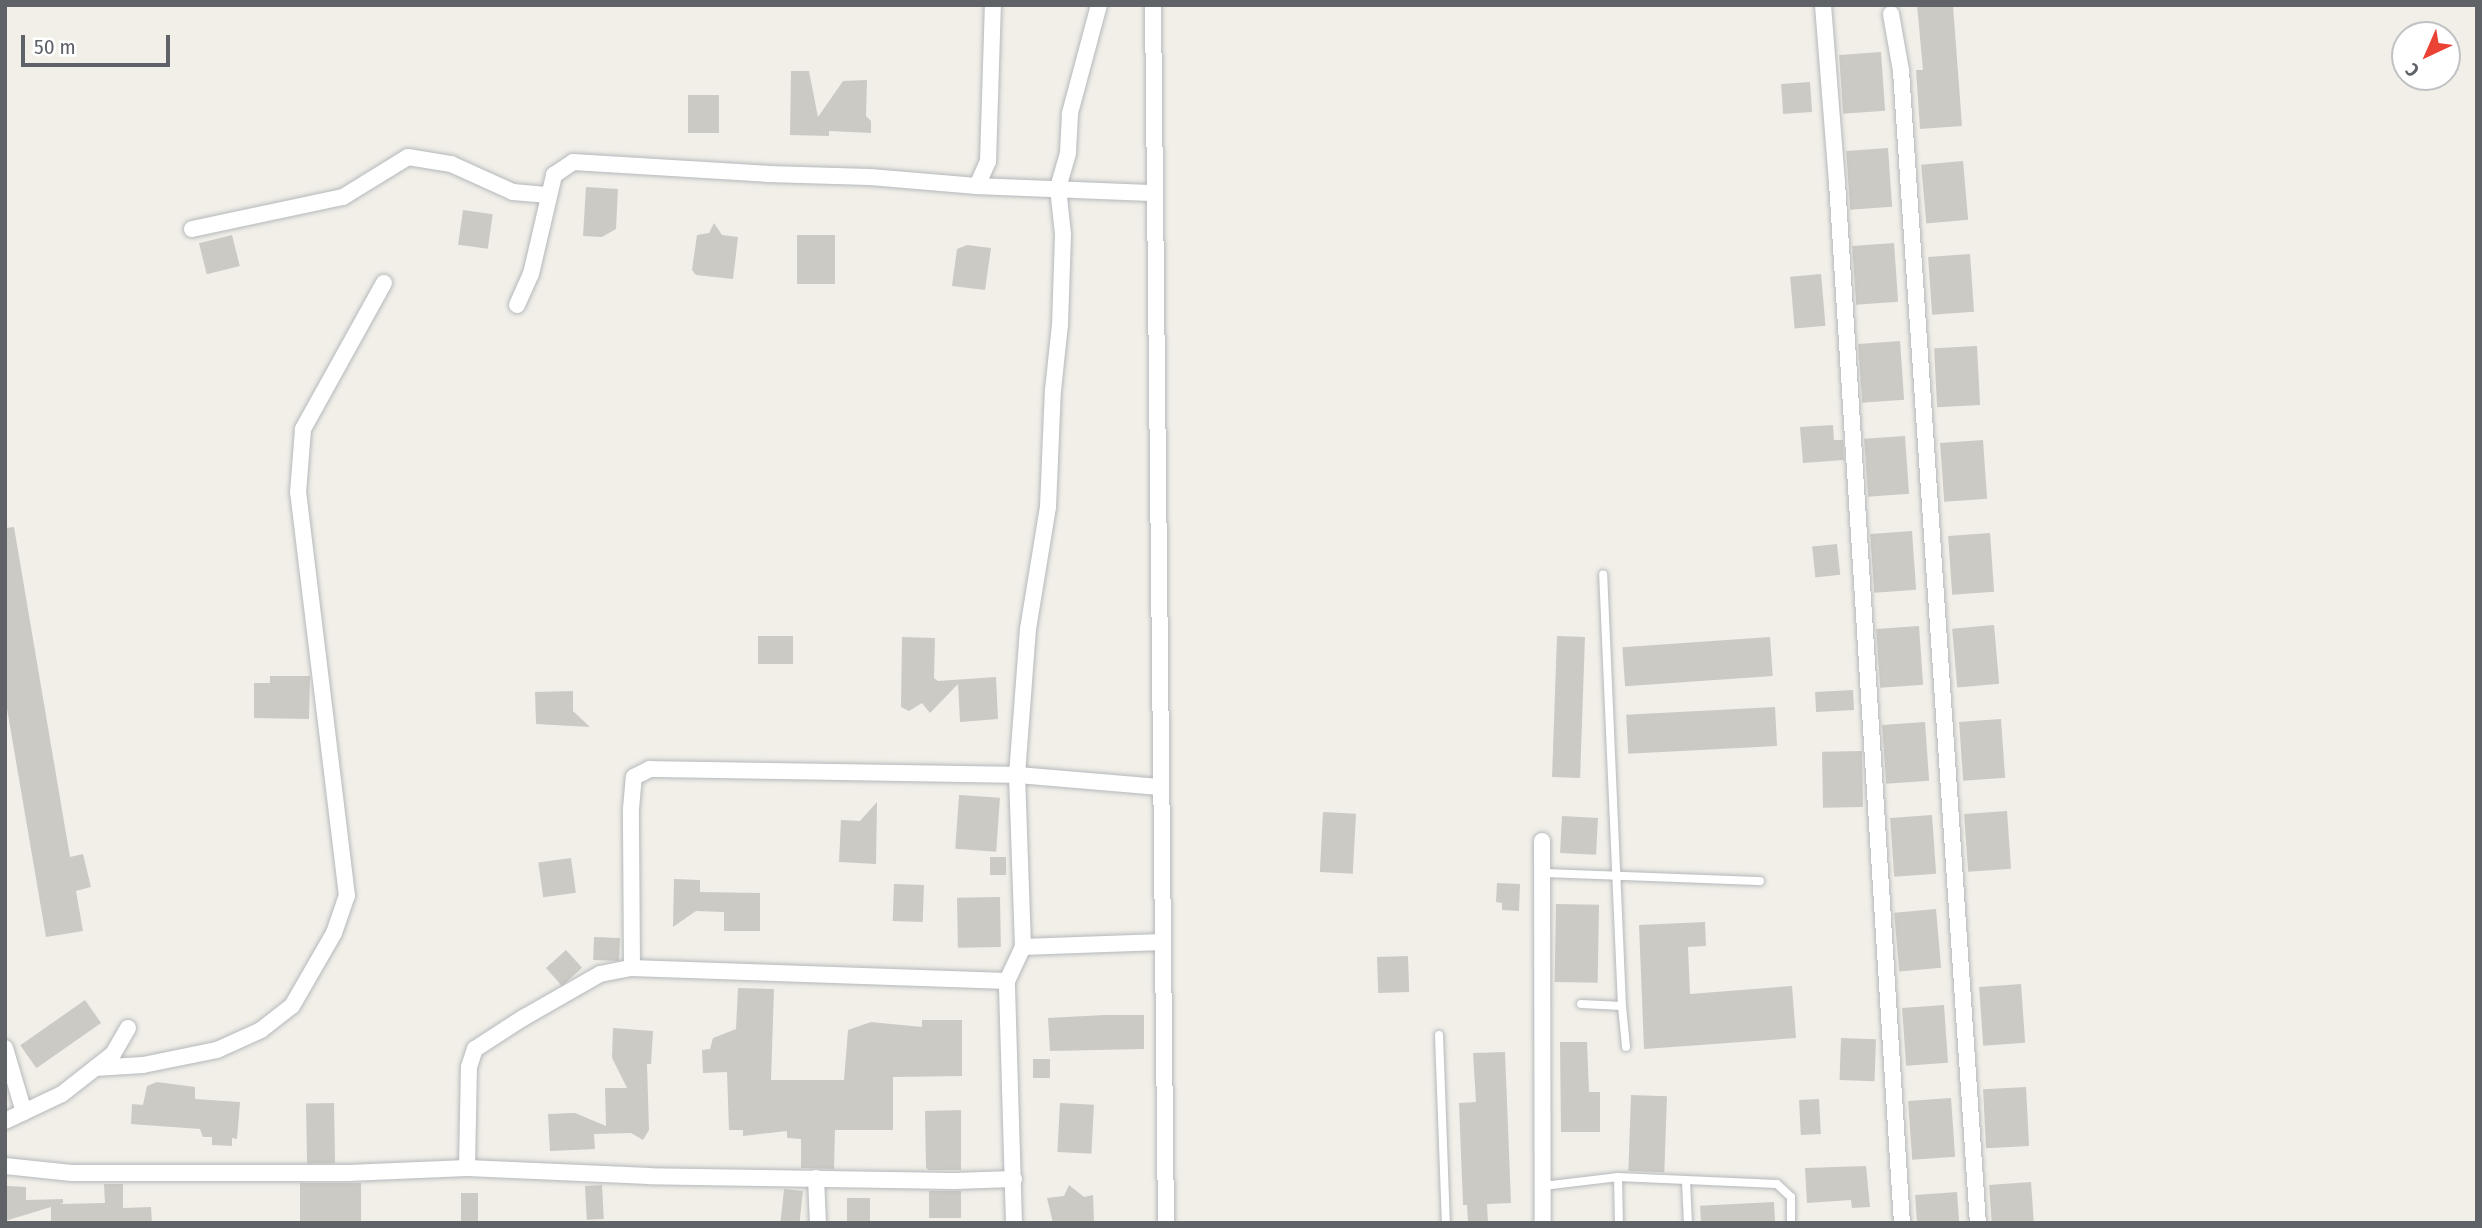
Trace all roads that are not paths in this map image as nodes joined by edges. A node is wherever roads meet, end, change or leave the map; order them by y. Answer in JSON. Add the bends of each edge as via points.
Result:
{"nodes":[{"id":1,"x":993,"y":5,"type":"edge"},
{"id":2,"x":1099,"y":5,"type":"edge"},
{"id":3,"x":1153,"y":5,"type":"edge"},
{"id":4,"x":1823,"y":5,"type":"edge"},
{"id":5,"x":1891,"y":14,"type":"dead end"},
{"id":6,"x":977,"y":186,"type":"junction"},
{"id":7,"x":1058,"y":188,"type":"junction"},
{"id":8,"x":1155,"y":193,"type":"junction"},
{"id":9,"x":550,"y":195,"type":"junction"},
{"id":10,"x":192,"y":229,"type":"dead end"},
{"id":11,"x":384,"y":283,"type":"dead end"},
{"id":12,"x":517,"y":305,"type":"dead end"},
{"id":13,"x":1603,"y":574,"type":"dead end"},
{"id":14,"x":1017,"y":775,"type":"junction"},
{"id":15,"x":1160,"y":787,"type":"junction"},
{"id":16,"x":1542,"y":841,"type":"dead end"},
{"id":17,"x":1542,"y":873,"type":"junction"},
{"id":18,"x":1619,"y":876,"type":"junction"},
{"id":19,"x":1760,"y":881,"type":"dead end"},
{"id":20,"x":1161,"y":942,"type":"junction"},
{"id":21,"x":1023,"y":947,"type":"junction"},
{"id":22,"x":632,"y":968,"type":"junction"},
{"id":23,"x":1007,"y":981,"type":"junction"},
{"id":24,"x":1581,"y":1004,"type":"dead end"},
{"id":25,"x":1622,"y":1006,"type":"junction"},
{"id":26,"x":128,"y":1028,"type":"dead end"},
{"id":27,"x":1439,"y":1035,"type":"dead end"},
{"id":28,"x":1626,"y":1047,"type":"dead end"},
{"id":29,"x":5,"y":1048,"type":"edge"},
{"id":30,"x":95,"y":1068,"type":"junction"},
{"id":31,"x":24,"y":1112,"type":"junction"},
{"id":32,"x":5,"y":1121,"type":"edge"},
{"id":33,"x":5,"y":1166,"type":"edge"},
{"id":34,"x":467,"y":1168,"type":"junction"},
{"id":35,"x":1618,"y":1177,"type":"junction"},
{"id":36,"x":816,"y":1178,"type":"junction"},
{"id":37,"x":1014,"y":1179,"type":"junction"},
{"id":38,"x":1686,"y":1181,"type":"junction"},
{"id":39,"x":1543,"y":1186,"type":"junction"},
{"id":40,"x":818,"y":1223,"type":"edge"},
{"id":41,"x":1014,"y":1223,"type":"edge"},
{"id":42,"x":1166,"y":1223,"type":"edge"},
{"id":43,"x":1446,"y":1223,"type":"edge"},
{"id":44,"x":1543,"y":1223,"type":"edge"},
{"id":45,"x":1619,"y":1223,"type":"edge"},
{"id":46,"x":1688,"y":1223,"type":"edge"},
{"id":47,"x":1791,"y":1223,"type":"edge"},
{"id":48,"x":1902,"y":1223,"type":"edge"},
{"id":49,"x":1978,"y":1223,"type":"edge"}],
"edges":[{"from":1,"to":6,"type":"street","via":[[988,161]]},
{"from":2,"to":7,"type":"street","via":[[1070,113],[1068,152]]},
{"from":3,"to":8,"type":"street"},
{"from":4,"to":48,"type":"street"},
{"from":5,"to":49,"type":"street","via":[[1901,71]]},
{"from":6,"to":7,"type":"street"},
{"from":6,"to":9,"type":"street","via":[[573,162],[554,175]]},
{"from":7,"to":8,"type":"street"},
{"from":7,"to":14,"type":"street","via":[[1063,234],[1061,299],[1048,507],[1028,629]]},
{"from":8,"to":15,"type":"street"},
{"from":9,"to":10,"type":"street","via":[[513,192],[451,164],[408,158],[343,197]]},
{"from":9,"to":12,"type":"street","via":[[531,274]]},
{"from":11,"to":30,"type":"street","via":[[303,429],[298,493],[347,896],[334,933],[292,1006],[261,1030],[217,1050],[143,1065]]},
{"from":13,"to":18,"type":"lane"},
{"from":14,"to":15,"type":"street"},
{"from":14,"to":21,"type":"street"},
{"from":14,"to":22,"type":"street","via":[[650,769],[634,777]]},
{"from":15,"to":20,"type":"street"},
{"from":16,"to":17,"type":"street"},
{"from":17,"to":18,"type":"lane"},
{"from":17,"to":39,"type":"street"},
{"from":18,"to":19,"type":"lane"},
{"from":18,"to":25,"type":"lane"},
{"from":20,"to":21,"type":"street"},
{"from":20,"to":42,"type":"street"},
{"from":21,"to":23,"type":"street"},
{"from":22,"to":23,"type":"street"},
{"from":22,"to":34,"type":"street","via":[[600,974],[475,1049],[469,1067]]},
{"from":23,"to":37,"type":"street"},
{"from":24,"to":25,"type":"lane"},
{"from":25,"to":28,"type":"lane"},
{"from":26,"to":30,"type":"street","via":[[113,1054]]},
{"from":27,"to":43,"type":"lane"},
{"from":29,"to":31,"type":"street"},
{"from":30,"to":31,"type":"street","via":[[62,1094]]},
{"from":31,"to":32,"type":"street"},
{"from":33,"to":34,"type":"street","via":[[72,1173]]},
{"from":34,"to":36,"type":"street"},
{"from":35,"to":38,"type":"lane"},
{"from":35,"to":39,"type":"lane"},
{"from":35,"to":45,"type":"lane"},
{"from":36,"to":37,"type":"street"},
{"from":36,"to":40,"type":"street"},
{"from":37,"to":41,"type":"street"},
{"from":38,"to":46,"type":"lane"},
{"from":38,"to":47,"type":"lane","via":[[1777,1184],[1791,1197]]},
{"from":39,"to":44,"type":"street"}]}
